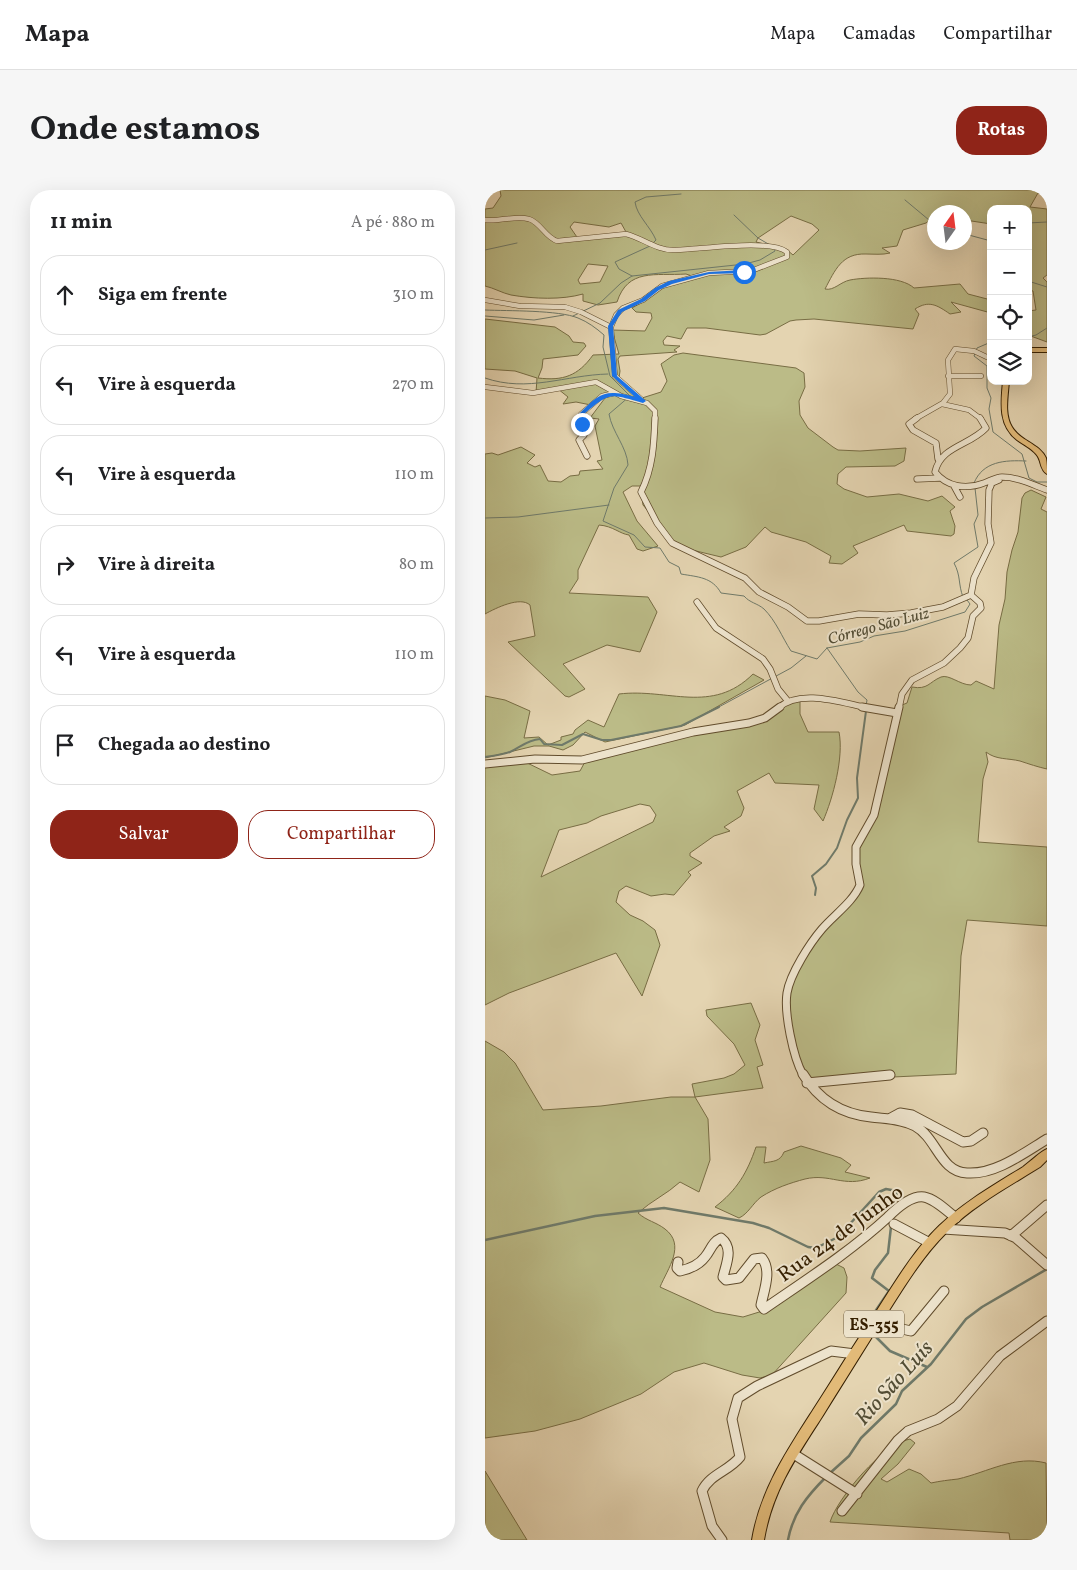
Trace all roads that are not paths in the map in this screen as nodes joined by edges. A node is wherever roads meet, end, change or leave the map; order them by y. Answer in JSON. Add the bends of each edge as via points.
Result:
{"nodes":[{"id":1,"x":485,"y":220,"type":"edge"},
{"id":2,"x":485,"y":300,"type":"edge"},
{"id":3,"x":611,"y":326,"type":"junction"},
{"id":4,"x":1032,"y":350,"type":"edge"},
{"id":5,"x":1047,"y":350,"type":"edge"},
{"id":6,"x":987,"y":356,"type":"edge"},
{"id":7,"x":948,"y":376,"type":"junction"},
{"id":8,"x":981,"y":376,"type":"dead end"},
{"id":9,"x":1006,"y":385,"type":"edge"},
{"id":10,"x":485,"y":387,"type":"edge"},
{"id":11,"x":615,"y":393,"type":"junction"},
{"id":12,"x":643,"y":401,"type":"junction"},
{"id":13,"x":943,"y":404,"type":"junction"},
{"id":14,"x":587,"y":456,"type":"dead end"},
{"id":15,"x":938,"y":459,"type":"junction"},
{"id":16,"x":1047,"y":472,"type":"edge"},
{"id":17,"x":1007,"y":477,"type":"junction"},
{"id":18,"x":939,"y":478,"type":"junction"},
{"id":19,"x":917,"y":479,"type":"dead end"},
{"id":20,"x":954,"y":486,"type":"junction"},
{"id":21,"x":1047,"y":490,"type":"edge"},
{"id":22,"x":960,"y":497,"type":"dead end"},
{"id":23,"x":971,"y":594,"type":"junction"},
{"id":24,"x":697,"y":602,"type":"dead end"},
{"id":25,"x":787,"y":700,"type":"junction"},
{"id":26,"x":897,"y":712,"type":"junction"},
{"id":27,"x":485,"y":764,"type":"edge"},
{"id":28,"x":890,"y":1075,"type":"dead end"},
{"id":29,"x":807,"y":1083,"type":"junction"},
{"id":30,"x":889,"y":1119,"type":"junction"},
{"id":31,"x":983,"y":1132,"type":"dead end"},
{"id":32,"x":1047,"y":1139,"type":"edge"},
{"id":33,"x":1047,"y":1153,"type":"edge"},
{"id":34,"x":1041,"y":1163,"type":"edge"},
{"id":35,"x":1047,"y":1205,"type":"edge"},
{"id":36,"x":956,"y":1218,"type":"junction"},
{"id":37,"x":894,"y":1224,"type":"dead end"},
{"id":38,"x":943,"y":1229,"type":"junction"},
{"id":39,"x":1011,"y":1236,"type":"junction"},
{"id":40,"x":930,"y":1243,"type":"junction"},
{"id":41,"x":678,"y":1262,"type":"dead end"},
{"id":42,"x":1047,"y":1265,"type":"edge"},
{"id":43,"x":944,"y":1291,"type":"dead end"},
{"id":44,"x":881,"y":1314,"type":"junction"},
{"id":45,"x":1047,"y":1321,"type":"edge"},
{"id":46,"x":855,"y":1354,"type":"junction"},
{"id":47,"x":791,"y":1452,"type":"junction"},
{"id":48,"x":857,"y":1494,"type":"junction"},
{"id":49,"x":842,"y":1511,"type":"dead end"},
{"id":50,"x":722,"y":1540,"type":"edge"},
{"id":51,"x":758,"y":1540,"type":"edge"}],
"edges":[{"from":1,"to":3,"type":"street","via":[[517,217],[531,220],[557,241],[626,234],[671,250],[768,246],[787,252],[787,257],[751,271],[709,273],[661,286],[643,300],[623,308]]},
{"from":2,"to":3,"type":"street","via":[[520,306],[565,307]]},
{"from":3,"to":12,"type":"street","via":[[615,376]]},
{"from":4,"to":5,"type":"main road"},
{"from":6,"to":7,"type":"street","via":[[968,349],[955,350],[947,362]]},
{"from":7,"to":8,"type":"street"},
{"from":7,"to":13,"type":"street","via":[[950,392]]},
{"from":9,"to":16,"type":"main road","via":[[1007,427],[1041,454]]},
{"from":10,"to":11,"type":"street","via":[[533,393],[592,381],[601,382]]},
{"from":11,"to":12,"type":"street"},
{"from":11,"to":14,"type":"street","via":[[602,396],[581,414],[584,435],[579,440]]},
{"from":12,"to":23,"type":"street","via":[[655,411],[655,444],[641,492],[657,523],[676,545],[745,578],[765,596],[807,620],[911,613],[943,607]]},
{"from":13,"to":15,"type":"street","via":[[909,424],[912,430],[936,444]]},
{"from":13,"to":15,"type":"street","via":[[980,416],[986,428]]},
{"from":15,"to":18,"type":"street","via":[[935,472]]},
{"from":17,"to":20,"type":"street","via":[[975,485]]},
{"from":17,"to":21,"type":"street"},
{"from":17,"to":23,"type":"street","via":[[992,483],[989,490],[991,543],[974,578]]},
{"from":18,"to":19,"type":"street"},
{"from":18,"to":20,"type":"street"},
{"from":20,"to":22,"type":"street"},
{"from":23,"to":26,"type":"street","via":[[981,608],[973,616],[965,642],[944,663],[912,680],[902,694]]},
{"from":24,"to":25,"type":"street","via":[[716,628],[763,659]]},
{"from":25,"to":26,"type":"street","via":[[803,697]]},
{"from":25,"to":27,"type":"street","via":[[756,721],[693,732],[589,758],[535,758]]},
{"from":26,"to":29,"type":"street","via":[[874,815],[856,847],[859,890],[814,939],[787,991],[791,1045]]},
{"from":28,"to":29,"type":"street"},
{"from":29,"to":30,"type":"street","via":[[838,1109],[855,1116]]},
{"from":30,"to":31,"type":"street","via":[[900,1114],[912,1115],[963,1142],[971,1141]]},
{"from":30,"to":32,"type":"street","via":[[923,1131],[949,1168],[965,1174],[1002,1163]]},
{"from":33,"to":34,"type":"main road","number":"ES-355"},
{"from":34,"to":36,"type":"main road","number":"ES-355"},
{"from":35,"to":39,"type":"street"},
{"from":36,"to":38,"type":"main road","number":"ES-355"},
{"from":36,"to":41,"type":"street","name":"Rua 24 de Junho","via":[[933,1200],[915,1198],[897,1208],[863,1240],[764,1309],[761,1305],[766,1264],[762,1258],[753,1259],[739,1279],[732,1282],[723,1277],[728,1246],[721,1238],[694,1266],[680,1271]]},
{"from":37,"to":40,"type":"street"},
{"from":38,"to":39,"type":"street","via":[[997,1232]]},
{"from":38,"to":40,"type":"main road","number":"ES-355"},
{"from":39,"to":42,"type":"street"},
{"from":40,"to":44,"type":"main road","number":"ES-355"},
{"from":43,"to":44,"type":"street","via":[[911,1330],[902,1329]]},
{"from":44,"to":46,"type":"main road","number":"ES-355"},
{"from":45,"to":48,"type":"street","via":[[1000,1356],[957,1406],[938,1419],[908,1431],[898,1440]]},
{"from":46,"to":47,"type":"main road","number":"ES-355"},
{"from":46,"to":50,"type":"street","via":[[831,1351],[738,1398],[732,1419],[741,1456],[737,1463],[708,1480],[703,1491],[712,1526]]},
{"from":47,"to":48,"type":"street"},
{"from":47,"to":51,"type":"main road","number":"ES-355","via":[[768,1502]]},
{"from":48,"to":49,"type":"street"}]}
